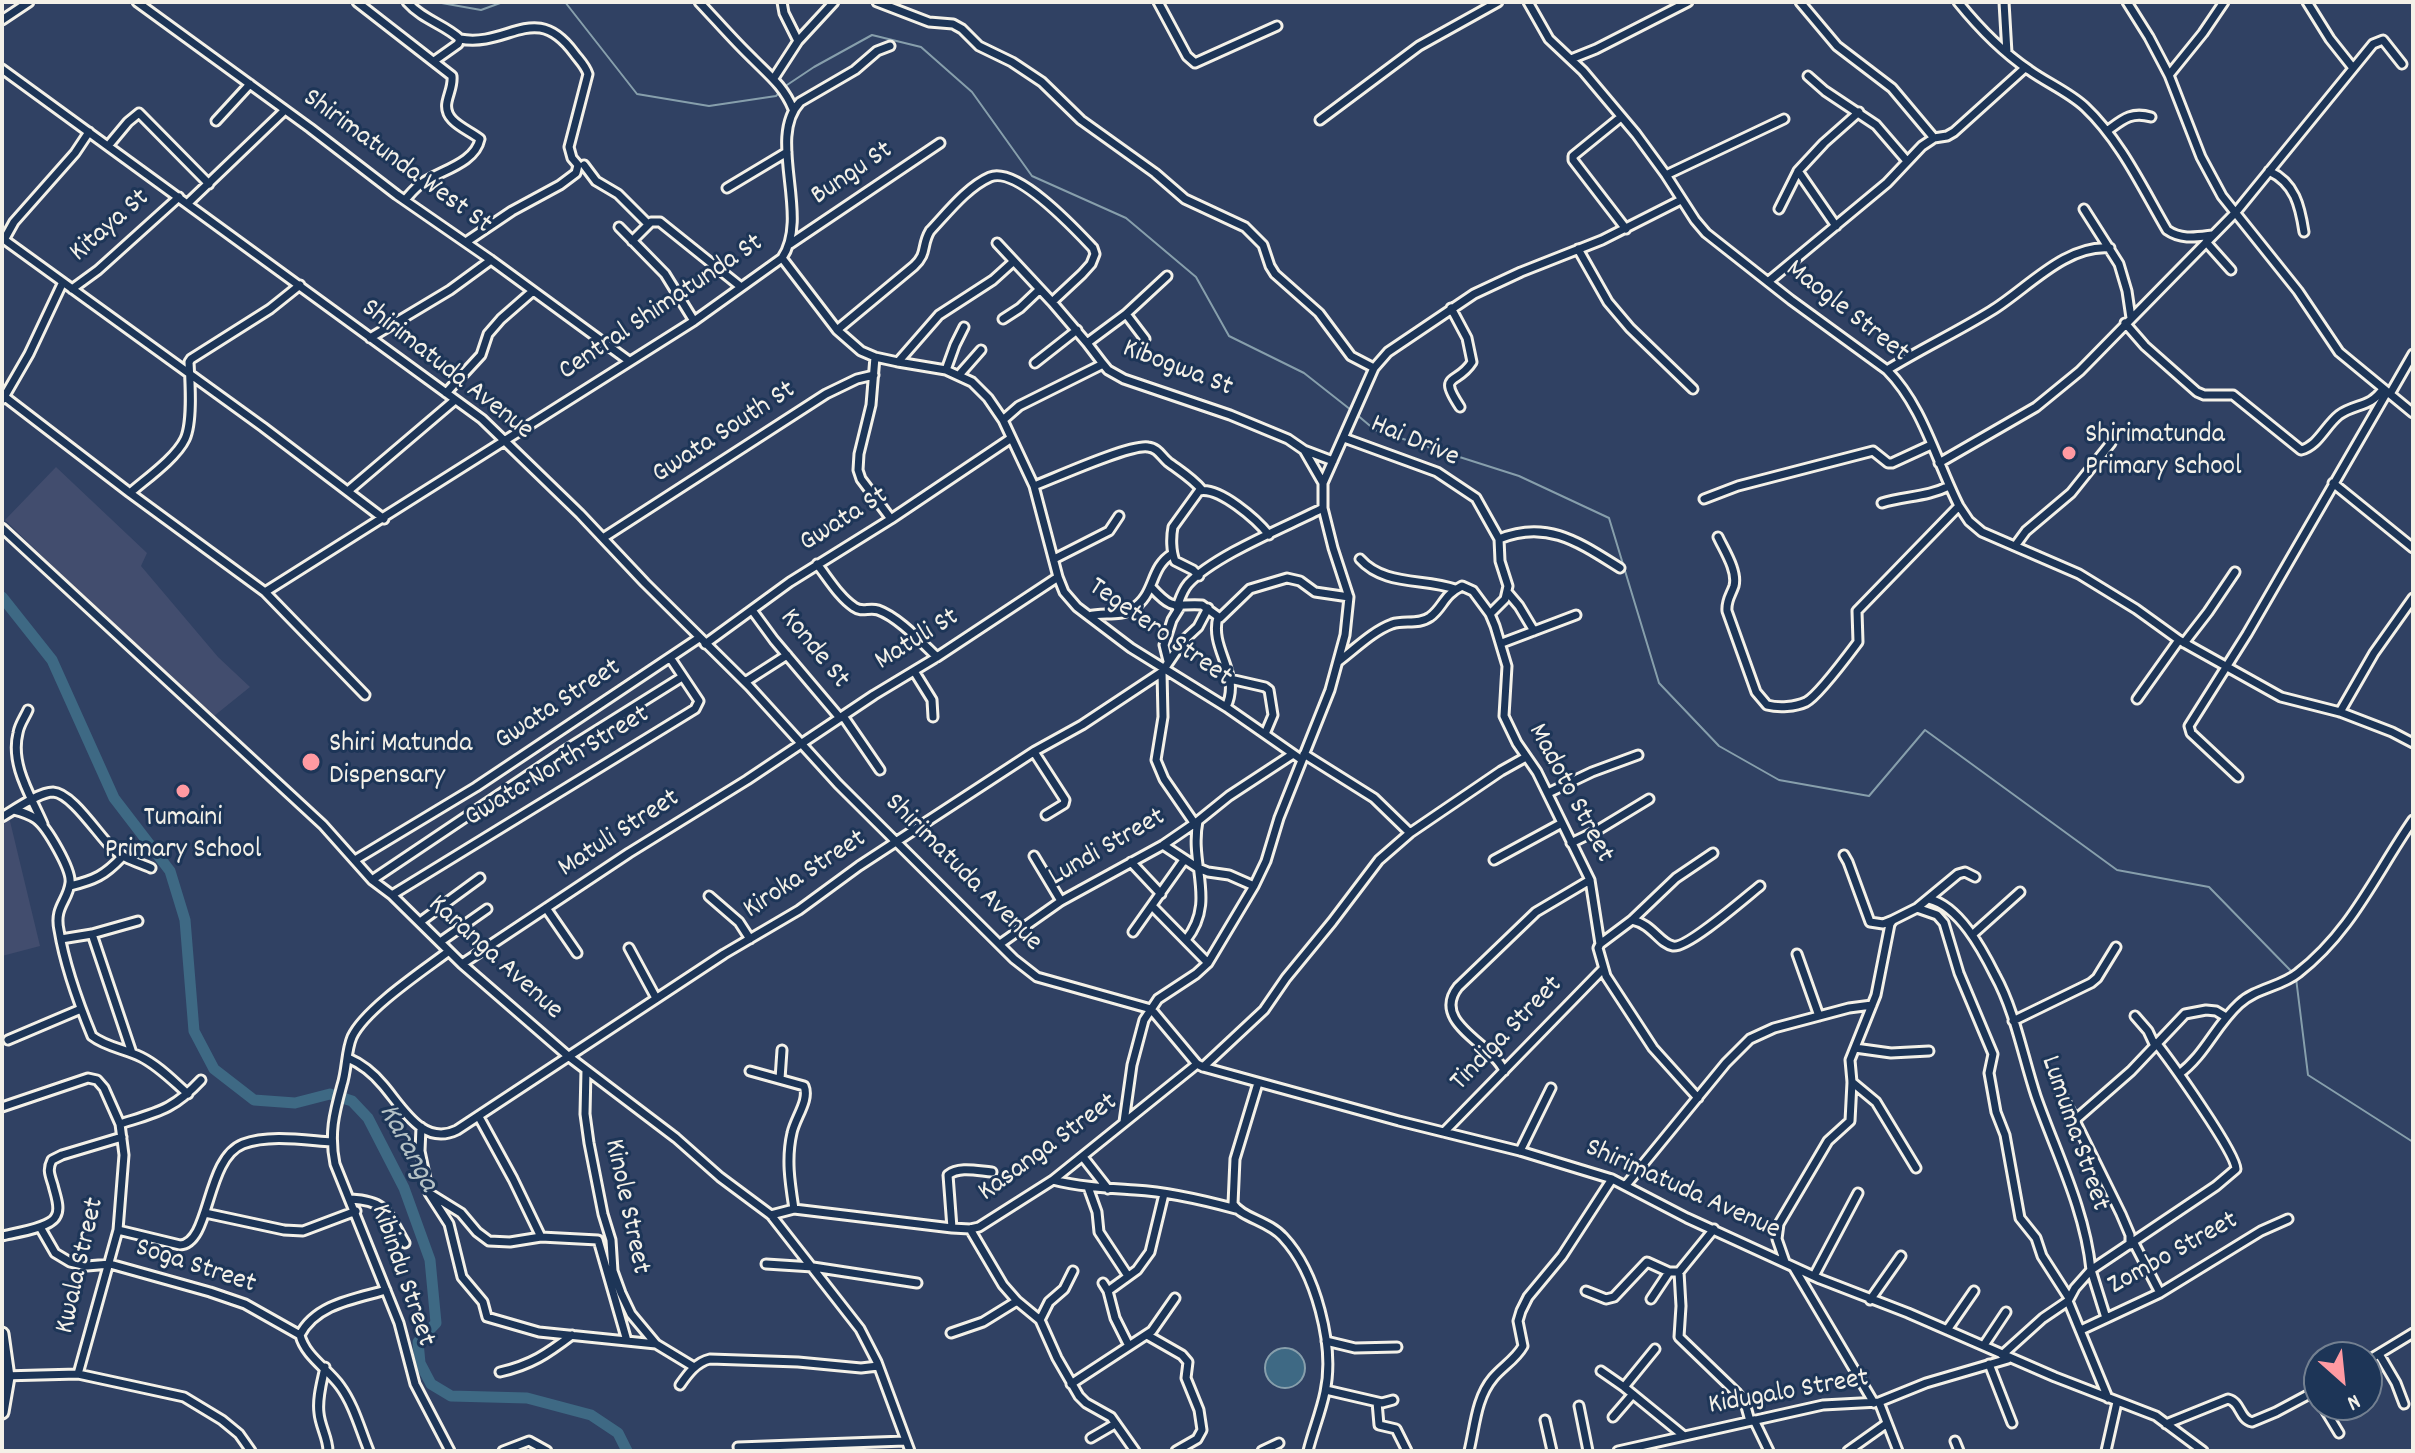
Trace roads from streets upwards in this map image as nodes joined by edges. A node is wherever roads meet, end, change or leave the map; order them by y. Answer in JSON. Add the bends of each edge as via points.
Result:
{"nodes":[{"id":1,"x":29,"y":2,"type":"edge"},
{"id":2,"x":137,"y":2,"type":"edge"},
{"id":3,"x":357,"y":2,"type":"edge"},
{"id":4,"x":407,"y":2,"type":"edge"},
{"id":5,"x":699,"y":2,"type":"edge"},
{"id":6,"x":782,"y":2,"type":"edge"},
{"id":7,"x":834,"y":2,"type":"edge"},
{"id":8,"x":877,"y":2,"type":"edge"},
{"id":9,"x":1158,"y":2,"type":"edge"},
{"id":10,"x":1498,"y":2,"type":"edge"},
{"id":11,"x":1528,"y":2,"type":"edge"},
{"id":12,"x":1688,"y":2,"type":"edge"},
{"id":13,"x":1800,"y":2,"type":"edge"},
{"id":14,"x":1958,"y":2,"type":"edge"},
{"id":15,"x":2004,"y":2,"type":"edge"},
{"id":16,"x":2127,"y":2,"type":"edge"},
{"id":17,"x":2224,"y":2,"type":"edge"},
{"id":18,"x":2307,"y":2,"type":"edge"},
{"id":19,"x":1679,"y":4,"type":"edge"},
{"id":20,"x":2,"y":20,"type":"edge"},
{"id":21,"x":1277,"y":26,"type":"dead end"},
{"id":22,"x":460,"y":39,"type":"junction"},
{"id":23,"x":798,"y":41,"type":"junction"},
{"id":24,"x":890,"y":46,"type":"dead end"},
{"id":25,"x":2007,"y":53,"type":"junction"},
{"id":26,"x":1571,"y":59,"type":"junction"},
{"id":27,"x":434,"y":61,"type":"junction"},
{"id":28,"x":2402,"y":64,"type":"dead end"},
{"id":29,"x":2025,"y":68,"type":"junction"},
{"id":30,"x":2353,"y":68,"type":"junction"},
{"id":31,"x":2,"y":69,"type":"edge"},
{"id":32,"x":2169,"y":75,"type":"junction"},
{"id":33,"x":1808,"y":76,"type":"dead end"},
{"id":34,"x":774,"y":78,"type":"junction"},
{"id":35,"x":250,"y":84,"type":"junction"},
{"id":36,"x":793,"y":109,"type":"junction"},
{"id":37,"x":285,"y":110,"type":"junction"},
{"id":38,"x":1859,"y":112,"type":"junction"},
{"id":39,"x":1621,"y":117,"type":"junction"},
{"id":40,"x":2151,"y":117,"type":"dead end"},
{"id":41,"x":1784,"y":119,"type":"dead end"},
{"id":42,"x":1320,"y":120,"type":"dead end"},
{"id":43,"x":216,"y":121,"type":"dead end"},
{"id":44,"x":2107,"y":131,"type":"junction"},
{"id":45,"x":89,"y":132,"type":"junction"},
{"id":46,"x":1934,"y":138,"type":"junction"},
{"id":47,"x":940,"y":143,"type":"dead end"},
{"id":48,"x":108,"y":146,"type":"junction"},
{"id":49,"x":787,"y":152,"type":"junction"},
{"id":50,"x":1907,"y":161,"type":"junction"},
{"id":51,"x":584,"y":165,"type":"dead end"},
{"id":52,"x":1798,"y":171,"type":"junction"},
{"id":53,"x":2269,"y":171,"type":"junction"},
{"id":54,"x":1666,"y":175,"type":"junction"},
{"id":55,"x":209,"y":184,"type":"junction"},
{"id":56,"x":727,"y":188,"type":"dead end"},
{"id":57,"x":179,"y":197,"type":"junction"},
{"id":58,"x":405,"y":200,"type":"junction"},
{"id":59,"x":1681,"y":200,"type":"junction"},
{"id":60,"x":188,"y":203,"type":"junction"},
{"id":61,"x":1779,"y":209,"type":"dead end"},
{"id":62,"x":2084,"y":209,"type":"dead end"},
{"id":63,"x":2236,"y":212,"type":"junction"},
{"id":64,"x":648,"y":224,"type":"junction"},
{"id":65,"x":1836,"y":226,"type":"junction"},
{"id":66,"x":619,"y":227,"type":"dead end"},
{"id":67,"x":1626,"y":229,"type":"junction"},
{"id":68,"x":2304,"y":232,"type":"dead end"},
{"id":69,"x":2212,"y":235,"type":"junction"},
{"id":70,"x":3,"y":239,"type":"edge"},
{"id":71,"x":632,"y":241,"type":"junction"},
{"id":72,"x":466,"y":242,"type":"junction"},
{"id":73,"x":2206,"y":242,"type":"junction"},
{"id":74,"x":997,"y":243,"type":"dead end"},
{"id":75,"x":790,"y":244,"type":"junction"},
{"id":76,"x":2110,"y":248,"type":"junction"},
{"id":77,"x":1578,"y":249,"type":"junction"},
{"id":78,"x":782,"y":258,"type":"junction"},
{"id":79,"x":491,"y":260,"type":"junction"},
{"id":80,"x":1014,"y":261,"type":"junction"},
{"id":81,"x":2231,"y":270,"type":"dead end"},
{"id":82,"x":1167,"y":276,"type":"dead end"},
{"id":83,"x":1769,"y":281,"type":"junction"},
{"id":84,"x":62,"y":284,"type":"junction"},
{"id":85,"x":300,"y":285,"type":"junction"},
{"id":86,"x":741,"y":287,"type":"junction"},
{"id":87,"x":72,"y":289,"type":"junction"},
{"id":88,"x":1040,"y":289,"type":"junction"},
{"id":89,"x":533,"y":291,"type":"junction"},
{"id":90,"x":1052,"y":302,"type":"junction"},
{"id":91,"x":1451,"y":308,"type":"junction"},
{"id":92,"x":1126,"y":314,"type":"junction"},
{"id":93,"x":1003,"y":319,"type":"dead end"},
{"id":94,"x":694,"y":321,"type":"junction"},
{"id":95,"x":2128,"y":321,"type":"junction"},
{"id":96,"x":964,"y":327,"type":"dead end"},
{"id":97,"x":837,"y":330,"type":"junction"},
{"id":98,"x":1077,"y":330,"type":"junction"},
{"id":99,"x":370,"y":338,"type":"junction"},
{"id":100,"x":1145,"y":339,"type":"dead end"},
{"id":101,"x":1087,"y":343,"type":"junction"},
{"id":102,"x":981,"y":350,"type":"dead end"},
{"id":103,"x":2413,"y":354,"type":"edge"},
{"id":104,"x":875,"y":357,"type":"junction"},
{"id":105,"x":629,"y":361,"type":"junction"},
{"id":106,"x":898,"y":362,"type":"junction"},
{"id":107,"x":1035,"y":363,"type":"dead end"},
{"id":108,"x":1103,"y":364,"type":"junction"},
{"id":109,"x":1374,"y":368,"type":"junction"},
{"id":110,"x":946,"y":370,"type":"junction"},
{"id":111,"x":1887,"y":370,"type":"junction"},
{"id":112,"x":190,"y":374,"type":"junction"},
{"id":113,"x":874,"y":375,"type":"junction"},
{"id":114,"x":959,"y":375,"type":"junction"},
{"id":115,"x":1693,"y":389,"type":"dead end"},
{"id":116,"x":2387,"y":392,"type":"junction"},
{"id":117,"x":446,"y":393,"type":"junction"},
{"id":118,"x":3,"y":399,"type":"edge"},
{"id":119,"x":455,"y":400,"type":"junction"},
{"id":120,"x":1460,"y":407,"type":"dead end"},
{"id":121,"x":2413,"y":413,"type":"edge"},
{"id":122,"x":1003,"y":420,"type":"junction"},
{"id":123,"x":1344,"y":438,"type":"junction"},
{"id":124,"x":1010,"y":439,"type":"junction"},
{"id":125,"x":505,"y":441,"type":"junction"},
{"id":126,"x":2111,"y":443,"type":"dead end"},
{"id":127,"x":1931,"y":445,"type":"junction"},
{"id":128,"x":1304,"y":450,"type":"junction"},
{"id":129,"x":1333,"y":461,"type":"junction"},
{"id":130,"x":1939,"y":463,"type":"junction"},
{"id":131,"x":1323,"y":483,"type":"junction"},
{"id":132,"x":2333,"y":483,"type":"junction"},
{"id":133,"x":1034,"y":486,"type":"junction"},
{"id":134,"x":1949,"y":486,"type":"junction"},
{"id":135,"x":1202,"y":490,"type":"junction"},
{"id":136,"x":348,"y":491,"type":"junction"},
{"id":137,"x":130,"y":493,"type":"junction"},
{"id":138,"x":1704,"y":499,"type":"dead end"},
{"id":139,"x":1882,"y":503,"type":"dead end"},
{"id":140,"x":1959,"y":506,"type":"junction"},
{"id":141,"x":1323,"y":508,"type":"junction"},
{"id":142,"x":1119,"y":516,"type":"dead end"},
{"id":143,"x":384,"y":519,"type":"junction"},
{"id":144,"x":891,"y":519,"type":"junction"},
{"id":145,"x":2,"y":528,"type":"edge"},
{"id":146,"x":1269,"y":535,"type":"junction"},
{"id":147,"x":1718,"y":537,"type":"dead end"},
{"id":148,"x":603,"y":538,"type":"junction"},
{"id":149,"x":1499,"y":539,"type":"junction"},
{"id":150,"x":2412,"y":544,"type":"edge"},
{"id":151,"x":2015,"y":546,"type":"junction"},
{"id":152,"x":1172,"y":554,"type":"junction"},
{"id":153,"x":1054,"y":559,"type":"junction"},
{"id":154,"x":1360,"y":559,"type":"dead end"},
{"id":155,"x":817,"y":564,"type":"junction"},
{"id":156,"x":1620,"y":568,"type":"dead end"},
{"id":157,"x":2235,"y":572,"type":"dead end"},
{"id":158,"x":1199,"y":576,"type":"junction"},
{"id":159,"x":1058,"y":577,"type":"junction"},
{"id":160,"x":1152,"y":588,"type":"junction"},
{"id":161,"x":1455,"y":589,"type":"junction"},
{"id":162,"x":265,"y":592,"type":"junction"},
{"id":163,"x":1508,"y":593,"type":"junction"},
{"id":164,"x":1349,"y":597,"type":"junction"},
{"id":165,"x":2413,"y":598,"type":"edge"},
{"id":166,"x":1179,"y":607,"type":"junction"},
{"id":167,"x":1208,"y":608,"type":"junction"},
{"id":168,"x":752,"y":610,"type":"junction"},
{"id":169,"x":1490,"y":614,"type":"junction"},
{"id":170,"x":1576,"y":615,"type":"dead end"},
{"id":171,"x":1089,"y":616,"type":"junction"},
{"id":172,"x":1218,"y":617,"type":"junction"},
{"id":173,"x":1534,"y":631,"type":"junction"},
{"id":174,"x":702,"y":641,"type":"junction"},
{"id":175,"x":2182,"y":642,"type":"junction"},
{"id":176,"x":1502,"y":643,"type":"junction"},
{"id":177,"x":787,"y":655,"type":"junction"},
{"id":178,"x":937,"y":657,"type":"junction"},
{"id":179,"x":671,"y":659,"type":"junction"},
{"id":180,"x":1339,"y":661,"type":"junction"},
{"id":181,"x":2226,"y":667,"type":"junction"},
{"id":182,"x":1165,"y":668,"type":"junction"},
{"id":183,"x":914,"y":671,"type":"junction"},
{"id":184,"x":682,"y":677,"type":"junction"},
{"id":185,"x":1230,"y":679,"type":"junction"},
{"id":186,"x":745,"y":682,"type":"junction"},
{"id":187,"x":365,"y":695,"type":"dead end"},
{"id":188,"x":2137,"y":699,"type":"dead end"},
{"id":189,"x":1226,"y":707,"type":"junction"},
{"id":190,"x":28,"y":710,"type":"dead end"},
{"id":191,"x":2340,"y":712,"type":"junction"},
{"id":192,"x":841,"y":717,"type":"junction"},
{"id":193,"x":933,"y":717,"type":"dead end"},
{"id":194,"x":1265,"y":734,"type":"junction"},
{"id":195,"x":2413,"y":743,"type":"edge"},
{"id":196,"x":802,"y":744,"type":"junction"},
{"id":197,"x":1034,"y":752,"type":"junction"},
{"id":198,"x":1293,"y":754,"type":"junction"},
{"id":199,"x":1638,"y":755,"type":"dead end"},
{"id":200,"x":1303,"y":757,"type":"junction"},
{"id":201,"x":1526,"y":757,"type":"junction"},
{"id":202,"x":880,"y":770,"type":"dead end"},
{"id":203,"x":2238,"y":777,"type":"dead end"},
{"id":204,"x":1548,"y":793,"type":"junction"},
{"id":205,"x":1649,"y":799,"type":"dead end"},
{"id":206,"x":33,"y":800,"type":"junction"},
{"id":207,"x":14,"y":810,"type":"junction"},
{"id":208,"x":1046,"y":815,"type":"dead end"},
{"id":209,"x":2,"y":817,"type":"edge"},
{"id":210,"x":2413,"y":820,"type":"edge"},
{"id":211,"x":1196,"y":822,"type":"junction"},
{"id":212,"x":1562,"y":823,"type":"junction"},
{"id":213,"x":45,"y":826,"type":"junction"},
{"id":214,"x":1410,"y":833,"type":"junction"},
{"id":215,"x":897,"y":842,"type":"junction"},
{"id":216,"x":1571,"y":843,"type":"junction"},
{"id":217,"x":1163,"y":845,"type":"junction"},
{"id":218,"x":1713,"y":853,"type":"dead end"},
{"id":219,"x":1844,"y":855,"type":"dead end"},
{"id":220,"x":1034,"y":856,"type":"dead end"},
{"id":221,"x":122,"y":857,"type":"junction"},
{"id":222,"x":355,"y":860,"type":"junction"},
{"id":223,"x":1184,"y":860,"type":"junction"},
{"id":224,"x":1494,"y":860,"type":"dead end"},
{"id":225,"x":1131,"y":862,"type":"junction"},
{"id":226,"x":151,"y":868,"type":"dead end"},
{"id":227,"x":1198,"y":868,"type":"junction"},
{"id":228,"x":1975,"y":877,"type":"dead end"},
{"id":229,"x":480,"y":878,"type":"dead end"},
{"id":230,"x":372,"y":880,"type":"junction"},
{"id":231,"x":1590,"y":880,"type":"junction"},
{"id":232,"x":70,"y":886,"type":"junction"},
{"id":233,"x":1254,"y":886,"type":"junction"},
{"id":234,"x":1760,"y":886,"type":"dead end"},
{"id":235,"x":2020,"y":892,"type":"dead end"},
{"id":236,"x":1161,"y":894,"type":"junction"},
{"id":237,"x":392,"y":895,"type":"junction"},
{"id":238,"x":709,"y":896,"type":"dead end"},
{"id":239,"x":1929,"y":899,"type":"junction"},
{"id":240,"x":1061,"y":901,"type":"junction"},
{"id":241,"x":1152,"y":906,"type":"junction"},
{"id":242,"x":546,"y":908,"type":"junction"},
{"id":243,"x":1917,"y":908,"type":"junction"},
{"id":244,"x":487,"y":909,"type":"dead end"},
{"id":245,"x":1632,"y":920,"type":"junction"},
{"id":246,"x":1893,"y":920,"type":"junction"},
{"id":247,"x":138,"y":921,"type":"dead end"},
{"id":248,"x":420,"y":922,"type":"junction"},
{"id":249,"x":1133,"y":932,"type":"dead end"},
{"id":250,"x":92,"y":934,"type":"junction"},
{"id":251,"x":1972,"y":935,"type":"junction"},
{"id":252,"x":61,"y":939,"type":"junction"},
{"id":253,"x":750,"y":939,"type":"junction"},
{"id":254,"x":1186,"y":940,"type":"junction"},
{"id":255,"x":440,"y":942,"type":"junction"},
{"id":256,"x":1000,"y":944,"type":"junction"},
{"id":257,"x":1600,"y":944,"type":"junction"},
{"id":258,"x":2116,"y":947,"type":"dead end"},
{"id":259,"x":629,"y":948,"type":"dead end"},
{"id":260,"x":449,"y":951,"type":"junction"},
{"id":261,"x":577,"y":953,"type":"dead end"},
{"id":262,"x":1797,"y":954,"type":"dead end"},
{"id":263,"x":1208,"y":963,"type":"junction"},
{"id":264,"x":462,"y":964,"type":"junction"},
{"id":265,"x":1603,"y":969,"type":"junction"},
{"id":266,"x":656,"y":998,"type":"junction"},
{"id":267,"x":1872,"y":1005,"type":"junction"},
{"id":268,"x":81,"y":1009,"type":"junction"},
{"id":269,"x":1151,"y":1009,"type":"junction"},
{"id":270,"x":1819,"y":1016,"type":"junction"},
{"id":271,"x":2135,"y":1016,"type":"dead end"},
{"id":272,"x":2226,"y":1017,"type":"junction"},
{"id":273,"x":2013,"y":1021,"type":"junction"},
{"id":274,"x":8,"y":1040,"type":"dead end"},
{"id":275,"x":2156,"y":1045,"type":"junction"},
{"id":276,"x":1855,"y":1048,"type":"junction"},
{"id":277,"x":782,"y":1050,"type":"dead end"},
{"id":278,"x":1929,"y":1051,"type":"dead end"},
{"id":279,"x":132,"y":1054,"type":"junction"},
{"id":280,"x":568,"y":1056,"type":"junction"},
{"id":281,"x":348,"y":1058,"type":"junction"},
{"id":282,"x":1200,"y":1066,"type":"junction"},
{"id":283,"x":586,"y":1070,"type":"junction"},
{"id":284,"x":750,"y":1071,"type":"dead end"},
{"id":285,"x":1504,"y":1071,"type":"junction"},
{"id":286,"x":2179,"y":1074,"type":"junction"},
{"id":287,"x":780,"y":1079,"type":"junction"},
{"id":288,"x":201,"y":1080,"type":"dead end"},
{"id":289,"x":1852,"y":1082,"type":"junction"},
{"id":290,"x":1258,"y":1083,"type":"junction"},
{"id":291,"x":1551,"y":1088,"type":"dead end"},
{"id":292,"x":2059,"y":1088,"type":"dead end"},
{"id":293,"x":188,"y":1094,"type":"junction"},
{"id":294,"x":1698,"y":1098,"type":"junction"},
{"id":295,"x":2,"y":1107,"type":"edge"},
{"id":296,"x":479,"y":1117,"type":"junction"},
{"id":297,"x":2075,"y":1120,"type":"junction"},
{"id":298,"x":1124,"y":1122,"type":"junction"},
{"id":299,"x":120,"y":1124,"type":"junction"},
{"id":300,"x":421,"y":1127,"type":"junction"},
{"id":301,"x":1444,"y":1132,"type":"junction"},
{"id":302,"x":122,"y":1137,"type":"junction"},
{"id":303,"x":331,"y":1142,"type":"junction"},
{"id":304,"x":1520,"y":1151,"type":"junction"},
{"id":305,"x":1083,"y":1157,"type":"junction"},
{"id":306,"x":1916,"y":1168,"type":"dead end"},
{"id":307,"x":992,"y":1172,"type":"dead end"},
{"id":308,"x":1612,"y":1179,"type":"junction"},
{"id":309,"x":1053,"y":1180,"type":"junction"},
{"id":310,"x":1626,"y":1185,"type":"junction"},
{"id":311,"x":1088,"y":1187,"type":"junction"},
{"id":312,"x":1108,"y":1189,"type":"junction"},
{"id":313,"x":429,"y":1193,"type":"junction"},
{"id":314,"x":1858,"y":1193,"type":"dead end"},
{"id":315,"x":1164,"y":1194,"type":"junction"},
{"id":316,"x":351,"y":1199,"type":"junction"},
{"id":317,"x":794,"y":1209,"type":"junction"},
{"id":318,"x":1236,"y":1209,"type":"junction"},
{"id":319,"x":356,"y":1211,"type":"junction"},
{"id":320,"x":205,"y":1213,"type":"junction"},
{"id":321,"x":771,"y":1215,"type":"junction"},
{"id":322,"x":2288,"y":1219,"type":"dead end"},
{"id":323,"x":40,"y":1227,"type":"junction"},
{"id":324,"x":952,"y":1228,"type":"junction"},
{"id":325,"x":970,"y":1229,"type":"junction"},
{"id":326,"x":1714,"y":1229,"type":"junction"},
{"id":327,"x":118,"y":1230,"type":"junction"},
{"id":328,"x":2,"y":1236,"type":"edge"},
{"id":329,"x":541,"y":1237,"type":"junction"},
{"id":330,"x":405,"y":1243,"type":"dead end"},
{"id":331,"x":2132,"y":1244,"type":"junction"},
{"id":332,"x":1901,"y":1256,"type":"dead end"},
{"id":333,"x":1785,"y":1262,"type":"junction"},
{"id":334,"x":110,"y":1264,"type":"junction"},
{"id":335,"x":766,"y":1264,"type":"dead end"},
{"id":336,"x":1793,"y":1266,"type":"junction"},
{"id":337,"x":813,"y":1267,"type":"junction"},
{"id":338,"x":2091,"y":1270,"type":"junction"},
{"id":339,"x":1073,"y":1271,"type":"dead end"},
{"id":340,"x":1669,"y":1272,"type":"junction"},
{"id":341,"x":1679,"y":1272,"type":"junction"},
{"id":342,"x":1128,"y":1276,"type":"junction"},
{"id":343,"x":1814,"y":1276,"type":"junction"},
{"id":344,"x":917,"y":1283,"type":"dead end"},
{"id":345,"x":1103,"y":1283,"type":"dead end"},
{"id":346,"x":386,"y":1290,"type":"junction"},
{"id":347,"x":1108,"y":1291,"type":"junction"},
{"id":348,"x":1586,"y":1291,"type":"dead end"},
{"id":349,"x":1974,"y":1291,"type":"dead end"},
{"id":350,"x":2160,"y":1293,"type":"junction"},
{"id":351,"x":1175,"y":1298,"type":"dead end"},
{"id":352,"x":1651,"y":1299,"type":"dead end"},
{"id":353,"x":1870,"y":1300,"type":"junction"},
{"id":354,"x":2068,"y":1300,"type":"junction"},
{"id":355,"x":1017,"y":1301,"type":"junction"},
{"id":356,"x":2006,"y":1312,"type":"dead end"},
{"id":357,"x":2106,"y":1318,"type":"junction"},
{"id":358,"x":1040,"y":1320,"type":"junction"},
{"id":359,"x":1947,"y":1330,"type":"junction"},
{"id":360,"x":2081,"y":1330,"type":"junction"},
{"id":361,"x":951,"y":1333,"type":"dead end"},
{"id":362,"x":2413,"y":1333,"type":"edge"},
{"id":363,"x":2,"y":1334,"type":"edge"},
{"id":364,"x":300,"y":1335,"type":"junction"},
{"id":365,"x":572,"y":1335,"type":"junction"},
{"id":366,"x":1147,"y":1335,"type":"junction"},
{"id":367,"x":627,"y":1341,"type":"junction"},
{"id":368,"x":1326,"y":1341,"type":"junction"},
{"id":369,"x":656,"y":1344,"type":"junction"},
{"id":370,"x":1984,"y":1345,"type":"junction"},
{"id":371,"x":1129,"y":1346,"type":"junction"},
{"id":372,"x":1397,"y":1347,"type":"dead end"},
{"id":373,"x":1655,"y":1349,"type":"dead end"},
{"id":374,"x":2383,"y":1352,"type":"edge"},
{"id":375,"x":2006,"y":1356,"type":"junction"},
{"id":376,"x":2383,"y":1361,"type":"edge"},
{"id":377,"x":1989,"y":1364,"type":"junction"},
{"id":378,"x":878,"y":1366,"type":"junction"},
{"id":379,"x":325,"y":1367,"type":"junction"},
{"id":380,"x":694,"y":1367,"type":"junction"},
{"id":381,"x":1601,"y":1371,"type":"dead end"},
{"id":382,"x":500,"y":1372,"type":"dead end"},
{"id":383,"x":78,"y":1374,"type":"junction"},
{"id":384,"x":5,"y":1377,"type":"edge"},
{"id":385,"x":1071,"y":1384,"type":"junction"},
{"id":386,"x":680,"y":1385,"type":"dead end"},
{"id":387,"x":1624,"y":1387,"type":"junction"},
{"id":388,"x":1326,"y":1390,"type":"junction"},
{"id":389,"x":1632,"y":1395,"type":"junction"},
{"id":390,"x":2303,"y":1397,"type":"edge"},
{"id":391,"x":2108,"y":1398,"type":"junction"},
{"id":392,"x":1393,"y":1400,"type":"dead end"},
{"id":393,"x":1377,"y":1402,"type":"junction"},
{"id":394,"x":1876,"y":1402,"type":"junction"},
{"id":395,"x":2117,"y":1402,"type":"junction"},
{"id":396,"x":2404,"y":1404,"type":"dead end"},
{"id":397,"x":1579,"y":1406,"type":"dead end"},
{"id":398,"x":2,"y":1412,"type":"edge"},
{"id":399,"x":1613,"y":1417,"type":"dead end"},
{"id":400,"x":1545,"y":1420,"type":"dead end"},
{"id":401,"x":1752,"y":1420,"type":"junction"},
{"id":402,"x":2332,"y":1421,"type":"edge"},
{"id":403,"x":2012,"y":1423,"type":"dead end"},
{"id":404,"x":1115,"y":1424,"type":"junction"},
{"id":405,"x":1886,"y":1424,"type":"junction"},
{"id":406,"x":2166,"y":1424,"type":"junction"},
{"id":407,"x":2339,"y":1433,"type":"dead end"},
{"id":408,"x":1684,"y":1436,"type":"junction"},
{"id":409,"x":1091,"y":1438,"type":"dead end"},
{"id":410,"x":905,"y":1441,"type":"junction"},
{"id":411,"x":1955,"y":1441,"type":"dead end"},
{"id":412,"x":1279,"y":1443,"type":"dead end"},
{"id":413,"x":738,"y":1447,"type":"dead end"},
{"id":414,"x":1308,"y":1449,"type":"edge"},
{"id":415,"x":251,"y":1451,"type":"edge"},
{"id":416,"x":328,"y":1451,"type":"edge"},
{"id":417,"x":369,"y":1451,"type":"edge"},
{"id":418,"x":450,"y":1451,"type":"edge"},
{"id":419,"x":503,"y":1451,"type":"edge"},
{"id":420,"x":547,"y":1451,"type":"edge"},
{"id":421,"x":910,"y":1451,"type":"edge"},
{"id":422,"x":1135,"y":1451,"type":"edge"},
{"id":423,"x":1176,"y":1451,"type":"edge"},
{"id":424,"x":1262,"y":1451,"type":"edge"},
{"id":425,"x":1321,"y":1451,"type":"edge"},
{"id":426,"x":1407,"y":1451,"type":"edge"},
{"id":427,"x":1469,"y":1451,"type":"edge"},
{"id":428,"x":1552,"y":1451,"type":"edge"},
{"id":429,"x":1588,"y":1451,"type":"edge"},
{"id":430,"x":1618,"y":1451,"type":"edge"},
{"id":431,"x":1769,"y":1451,"type":"edge"},
{"id":432,"x":1848,"y":1451,"type":"edge"},
{"id":433,"x":1898,"y":1451,"type":"edge"},
{"id":434,"x":1959,"y":1451,"type":"edge"},
{"id":435,"x":2106,"y":1451,"type":"edge"},
{"id":436,"x":2203,"y":1451,"type":"edge"}],
"edges":[{"from":1,"to":20,"type":"street"},
{"from":2,"to":35,"type":"street","name":"Shirimatunda West St"},
{"from":3,"to":27,"type":"street"},
{"from":4,"to":22,"type":"street"},
{"from":5,"to":34,"type":"street"},
{"from":6,"to":23,"type":"street"},
{"from":7,"to":23,"type":"street"},
{"from":8,"to":109,"type":"street","via":[[962,29],[979,46],[1042,82],[1081,120],[1185,199],[1245,227],[1263,245],[1275,274],[1319,313],[1351,356]]},
{"from":9,"to":21,"type":"street","via":[[1195,63]]},
{"from":10,"to":42,"type":"street","via":[[1419,46]]},
{"from":11,"to":26,"type":"street","name":"Maogle Street","via":[[1549,39]]},
{"from":12,"to":19,"type":"street"},
{"from":13,"to":46,"type":"street","via":[[1837,46],[1892,88]]},
{"from":14,"to":25,"type":"street"},
{"from":15,"to":25,"type":"street"},
{"from":16,"to":32,"type":"street"},
{"from":17,"to":32,"type":"street"},
{"from":18,"to":30,"type":"street"},
{"from":19,"to":26,"type":"street"},
{"from":22,"to":27,"type":"street"},
{"from":22,"to":72,"type":"street","via":[[481,41],[544,27],[566,41],[588,74],[569,147],[578,165],[576,173]]},
{"from":23,"to":34,"type":"street"},
{"from":24,"to":36,"type":"street"},
{"from":25,"to":29,"type":"street"},
{"from":26,"to":39,"type":"street","name":"Maogle Street"},
{"from":27,"to":58,"type":"street","via":[[452,76],[446,107],[451,118],[480,142],[469,156],[417,186]]},
{"from":28,"to":30,"type":"street","via":[[2378,40]]},
{"from":29,"to":44,"type":"street","via":[[2083,105]]},
{"from":29,"to":46,"type":"street","via":[[1954,132]]},
{"from":30,"to":53,"type":"street"},
{"from":31,"to":45,"type":"street","name":"Shirimatuda Avenue"},
{"from":32,"to":63,"type":"street","via":[[2201,157]]},
{"from":33,"to":38,"type":"street"},
{"from":34,"to":36,"type":"street"},
{"from":35,"to":37,"type":"street","name":"Shirimatunda West St"},
{"from":35,"to":43,"type":"street"},
{"from":36,"to":49,"type":"street","name":"Central Shimatunda St"},
{"from":37,"to":55,"type":"street","name":"Kitaya St"},
{"from":37,"to":58,"type":"street","name":"Shirimatunda West St"},
{"from":38,"to":50,"type":"street"},
{"from":38,"to":52,"type":"street"},
{"from":39,"to":54,"type":"street","name":"Maogle Street"},
{"from":39,"to":67,"type":"street","via":[[1573,160]]},
{"from":40,"to":44,"type":"street","via":[[2128,116]]},
{"from":41,"to":54,"type":"street"},
{"from":44,"to":69,"type":"street","via":[[2167,230],[2183,237]]},
{"from":45,"to":48,"type":"street","name":"Shirimatuda Avenue"},
{"from":45,"to":70,"type":"street"},
{"from":46,"to":50,"type":"street"},
{"from":47,"to":75,"type":"street","name":"Bungu St"},
{"from":48,"to":55,"type":"street","via":[[139,113]]},
{"from":48,"to":57,"type":"street","name":"Shirimatuda Avenue"},
{"from":49,"to":56,"type":"street"},
{"from":49,"to":75,"type":"street","name":"Central Shimatunda St"},
{"from":50,"to":65,"type":"street"},
{"from":51,"to":64,"type":"street"},
{"from":52,"to":61,"type":"street"},
{"from":52,"to":65,"type":"street"},
{"from":53,"to":63,"type":"street"},
{"from":53,"to":68,"type":"street","via":[[2283,179],[2297,199]]},
{"from":54,"to":59,"type":"street","name":"Maogle Street"},
{"from":55,"to":60,"type":"street","name":"Kitaya St"},
{"from":57,"to":60,"type":"street","name":"Shirimatuda Avenue"},
{"from":57,"to":87,"type":"street","name":"Kitaya St"},
{"from":58,"to":72,"type":"street","name":"Shirimatunda West St"},
{"from":59,"to":67,"type":"street"},
{"from":59,"to":83,"type":"street","name":"Maogle Street","via":[[1706,233]]},
{"from":60,"to":85,"type":"street","name":"Shirimatuda Avenue"},
{"from":62,"to":76,"type":"street"},
{"from":63,"to":69,"type":"street"},
{"from":63,"to":116,"type":"street","via":[[2339,352]]},
{"from":64,"to":71,"type":"street"},
{"from":64,"to":86,"type":"street","via":[[660,222]]},
{"from":65,"to":83,"type":"street"},
{"from":66,"to":71,"type":"street"},
{"from":67,"to":77,"type":"street"},
{"from":69,"to":73,"type":"street"},
{"from":70,"to":84,"type":"street"},
{"from":71,"to":94,"type":"street","via":[[665,274]]},
{"from":72,"to":79,"type":"street","name":"Shirimatunda West St"},
{"from":73,"to":81,"type":"street"},
{"from":73,"to":95,"type":"street"},
{"from":74,"to":80,"type":"street","name":"Kibogwa St"},
{"from":75,"to":78,"type":"street","name":"Central Shimatunda St"},
{"from":76,"to":95,"type":"street","via":[[2124,276]]},
{"from":76,"to":111,"type":"street","via":[[2089,248],[2061,262],[1994,310]]},
{"from":77,"to":91,"type":"street"},
{"from":77,"to":115,"type":"street","via":[[1608,302]]},
{"from":78,"to":86,"type":"street","name":"Central Shimatunda St"},
{"from":78,"to":97,"type":"street","name":"Tegetero Street"},
{"from":79,"to":89,"type":"street","name":"Shirimatunda West St"},
{"from":79,"to":99,"type":"street"},
{"from":80,"to":88,"type":"street","name":"Kibogwa St"},
{"from":80,"to":106,"type":"street","via":[[939,315]]},
{"from":82,"to":92,"type":"street"},
{"from":83,"to":111,"type":"street","name":"Maogle Street"},
{"from":84,"to":87,"type":"street"},
{"from":84,"to":118,"type":"street","name":"Kitaya St"},
{"from":85,"to":99,"type":"street","name":"Shirimatuda Avenue"},
{"from":85,"to":112,"type":"street","via":[[191,359]]},
{"from":86,"to":94,"type":"street","name":"Central Shimatunda St"},
{"from":87,"to":112,"type":"street"},
{"from":88,"to":90,"type":"street","name":"Kibogwa St"},
{"from":88,"to":93,"type":"street"},
{"from":89,"to":105,"type":"street","name":"Shirimatunda West St"},
{"from":89,"to":117,"type":"street","via":[[488,334],[481,355]]},
{"from":90,"to":97,"type":"street","via":[[1091,264],[1093,248],[1053,207],[997,175],[972,189],[930,231],[923,258]]},
{"from":90,"to":98,"type":"street","name":"Kibogwa St"},
{"from":91,"to":109,"type":"street","via":[[1388,352]]},
{"from":91,"to":120,"type":"street","via":[[1467,338],[1472,362],[1449,385]]},
{"from":92,"to":100,"type":"street"},
{"from":92,"to":101,"type":"street"},
{"from":94,"to":105,"type":"street","name":"Central Shimatunda St"},
{"from":95,"to":116,"type":"street","via":[[2145,346],[2197,392],[2233,395],[2301,450],[2337,417]]},
{"from":95,"to":130,"type":"street","via":[[2036,407]]},
{"from":96,"to":110,"type":"street"},
{"from":97,"to":104,"type":"street","name":"Tegetero Street"},
{"from":98,"to":101,"type":"street","name":"Kibogwa St"},
{"from":98,"to":107,"type":"street"},
{"from":99,"to":117,"type":"street","name":"Shirimatuda Avenue"},
{"from":101,"to":108,"type":"street","name":"Kibogwa St"},
{"from":102,"to":114,"type":"street"},
{"from":103,"to":116,"type":"street"},
{"from":104,"to":106,"type":"street","name":"Tegetero Street"},
{"from":104,"to":113,"type":"street"},
{"from":105,"to":125,"type":"street","name":"Central Shimatunda St"},
{"from":106,"to":110,"type":"street","name":"Tegetero Street"},
{"from":108,"to":122,"type":"street","via":[[1019,406]]},
{"from":108,"to":128,"type":"street","name":"Kibogwa St","via":[[1124,379],[1238,418]]},
{"from":109,"to":123,"type":"street"},
{"from":110,"to":114,"type":"street","name":"Tegetero Street"},
{"from":111,"to":127,"type":"street","name":"Maogle Street","via":[[1907,393]]},
{"from":112,"to":136,"type":"street"},
{"from":112,"to":137,"type":"street","via":[[185,440]]},
{"from":113,"to":144,"type":"street","via":[[858,470]]},
{"from":113,"to":148,"type":"street","name":"Gwata South St","via":[[826,394]]},
{"from":114,"to":122,"type":"street","name":"Tegetero Street","via":[[988,398]]},
{"from":116,"to":121,"type":"street"},
{"from":116,"to":132,"type":"street"},
{"from":117,"to":119,"type":"street","name":"Shirimatuda Avenue"},
{"from":118,"to":137,"type":"street"},
{"from":119,"to":125,"type":"street","name":"Shirimatuda Avenue"},
{"from":119,"to":136,"type":"street"},
{"from":122,"to":124,"type":"street","name":"Tegetero Street"},
{"from":123,"to":129,"type":"street"},
{"from":123,"to":149,"type":"street","name":"Hai Drive","via":[[1437,472],[1468,491]]},
{"from":124,"to":133,"type":"street","name":"Tegetero Street"},
{"from":124,"to":144,"type":"street","name":"Gwata St"},
{"from":125,"to":143,"type":"street","name":"Central Shimatunda St"},
{"from":125,"to":148,"type":"street","name":"Shirimatuda Avenue"},
{"from":126,"to":151,"type":"street","via":[[2071,493]]},
{"from":127,"to":130,"type":"street","name":"Maogle Street"},
{"from":127,"to":138,"type":"street","via":[[1896,462],[1888,463],[1873,451]]},
{"from":128,"to":129,"type":"street","name":"Kibogwa St"},
{"from":128,"to":131,"type":"street"},
{"from":129,"to":131,"type":"street"},
{"from":130,"to":134,"type":"street","name":"Maogle Street"},
{"from":131,"to":141,"type":"street"},
{"from":132,"to":150,"type":"street"},
{"from":132,"to":181,"type":"street"},
{"from":133,"to":135,"type":"street","via":[[1144,446],[1157,450]]},
{"from":133,"to":153,"type":"street","name":"Tegetero Street"},
{"from":134,"to":139,"type":"street"},
{"from":134,"to":140,"type":"street","name":"Maogle Street"},
{"from":135,"to":146,"type":"street","via":[[1227,499]]},
{"from":135,"to":152,"type":"street","via":[[1173,527]]},
{"from":136,"to":143,"type":"street"},
{"from":137,"to":162,"type":"street"},
{"from":140,"to":147,"type":"street","via":[[1857,611],[1858,642],[1815,694],[1804,703],[1784,706],[1767,705],[1756,692],[1727,611],[1735,583]]},
{"from":140,"to":151,"type":"street","name":"Maogle Street","via":[[1982,532]]},
{"from":141,"to":146,"type":"street"},
{"from":141,"to":164,"type":"street"},
{"from":142,"to":153,"type":"street","via":[[1109,531]]},
{"from":143,"to":162,"type":"street","name":"Central Shimatunda St"},
{"from":144,"to":155,"type":"street","name":"Gwata St"},
{"from":145,"to":222,"type":"street","name":"Karanga Avenue"},
{"from":146,"to":158,"type":"street"},
{"from":148,"to":174,"type":"street","name":"Shirimatuda Avenue"},
{"from":149,"to":156,"type":"street","via":[[1550,532]]},
{"from":149,"to":163,"type":"street","name":"Hai Drive"},
{"from":151,"to":175,"type":"street","name":"Maogle Street","via":[[2099,586]]},
{"from":152,"to":158,"type":"street"},
{"from":152,"to":160,"type":"street","via":[[1159,565]]},
{"from":153,"to":159,"type":"street","name":"Tegetero Street"},
{"from":154,"to":161,"type":"street","name":"Madoto Street","via":[[1386,577]]},
{"from":155,"to":168,"type":"street","name":"Gwata St"},
{"from":155,"to":178,"type":"street","via":[[849,604],[887,615]]},
{"from":157,"to":175,"type":"street"},
{"from":158,"to":166,"type":"street","via":[[1183,591]]},
{"from":159,"to":171,"type":"street","name":"Tegetero Street","via":[[1064,592]]},
{"from":159,"to":178,"type":"street","name":"Matuli St"},
{"from":160,"to":166,"type":"street"},
{"from":160,"to":171,"type":"street","via":[[1128,612]]},
{"from":161,"to":169,"type":"street","name":"Madoto Street","via":[[1473,591]]},
{"from":161,"to":180,"type":"street","via":[[1427,619],[1383,628]]},
{"from":162,"to":187,"type":"street"},
{"from":163,"to":169,"type":"street"},
{"from":163,"to":173,"type":"street"},
{"from":164,"to":172,"type":"street","via":[[1315,592],[1287,578],[1250,589]]},
{"from":164,"to":180,"type":"street"},
{"from":165,"to":191,"type":"street"},
{"from":166,"to":167,"type":"street"},
{"from":166,"to":182,"type":"street","via":[[1164,645]]},
{"from":167,"to":172,"type":"street"},
{"from":167,"to":182,"type":"street","name":"Kiroka Street"},
{"from":168,"to":174,"type":"street","name":"Gwata St"},
{"from":168,"to":177,"type":"street","name":"Konde St"},
{"from":169,"to":176,"type":"street","name":"Madoto Street"},
{"from":170,"to":173,"type":"street"},
{"from":171,"to":182,"type":"street","name":"Tegetero Street"},
{"from":172,"to":185,"type":"street","via":[[1216,632]]},
{"from":173,"to":176,"type":"street"},
{"from":174,"to":179,"type":"street","name":"Gwata St"},
{"from":174,"to":186,"type":"street","name":"Shirimatuda Avenue"},
{"from":175,"to":181,"type":"street","name":"Maogle Street"},
{"from":175,"to":188,"type":"street"},
{"from":176,"to":201,"type":"street","name":"Madoto Street","via":[[1507,666],[1504,716]]},
{"from":177,"to":186,"type":"street"},
{"from":177,"to":192,"type":"street","name":"Konde St"},
{"from":178,"to":183,"type":"street","name":"Matuli St"},
{"from":179,"to":184,"type":"street","name":"Gwata North Street"},
{"from":179,"to":222,"type":"street","name":"Gwata Street"},
{"from":180,"to":200,"type":"street"},
{"from":181,"to":191,"type":"street","name":"Maogle Street","via":[[2281,697]]},
{"from":181,"to":203,"type":"street","via":[[2189,729]]},
{"from":182,"to":189,"type":"street","name":"Tegetero Street"},
{"from":182,"to":197,"type":"street","name":"Kiroka Street"},
{"from":182,"to":211,"type":"street","via":[[1156,760]]},
{"from":183,"to":192,"type":"street","name":"Matuli St"},
{"from":183,"to":193,"type":"street","via":[[932,700]]},
{"from":184,"to":230,"type":"street"},
{"from":184,"to":237,"type":"street","name":"Gwata North Street","via":[[699,701],[695,709]]},
{"from":185,"to":189,"type":"street"},
{"from":185,"to":194,"type":"street","via":[[1269,690],[1273,715]]},
{"from":186,"to":196,"type":"street","name":"Shirimatuda Avenue"},
{"from":189,"to":194,"type":"street","name":"Tegetero Street"},
{"from":190,"to":206,"type":"street","via":[[17,734],[17,761]]},
{"from":191,"to":195,"type":"street","name":"Maogle Street"},
{"from":192,"to":196,"type":"street","name":"Matuli St"},
{"from":192,"to":202,"type":"street","name":"Konde St"},
{"from":194,"to":198,"type":"street","name":"Tegetero Street"},
{"from":196,"to":215,"type":"street","name":"Shirimatuda Avenue"},
{"from":196,"to":242,"type":"street","name":"Matuli Street"},
{"from":197,"to":208,"type":"street","via":[[1065,800]]},
{"from":197,"to":215,"type":"street","name":"Kiroka Street"},
{"from":198,"to":200,"type":"street","name":"Tegetero Street"},
{"from":198,"to":211,"type":"street","name":"Lundi Street"},
{"from":199,"to":204,"type":"street"},
{"from":200,"to":214,"type":"street","name":"Tegetero Street","via":[[1374,798]]},
{"from":200,"to":233,"type":"street"},
{"from":201,"to":204,"type":"street","name":"Madoto Street"},
{"from":201,"to":214,"type":"street","name":"Kasanga Street"},
{"from":204,"to":212,"type":"street","name":"Madoto Street"},
{"from":205,"to":216,"type":"street"},
{"from":206,"to":207,"type":"street"},
{"from":206,"to":213,"type":"street"},
{"from":206,"to":221,"type":"street","via":[[60,794]]},
{"from":207,"to":209,"type":"street"},
{"from":207,"to":213,"type":"street"},
{"from":210,"to":272,"type":"street","via":[[2336,939],[2296,975],[2250,995]]},
{"from":211,"to":217,"type":"street","name":"Lundi Street"},
{"from":211,"to":227,"type":"street"},
{"from":212,"to":216,"type":"street","name":"Madoto Street"},
{"from":212,"to":224,"type":"street"},
{"from":213,"to":232,"type":"street"},
{"from":214,"to":282,"type":"street","name":"Kasanga Street","via":[[1367,873],[1264,1010]]},
{"from":215,"to":253,"type":"street","name":"Kiroka Street"},
{"from":215,"to":256,"type":"street","name":"Shirimatuda Avenue"},
{"from":216,"to":231,"type":"street","name":"Madoto Street"},
{"from":217,"to":223,"type":"street"},
{"from":217,"to":225,"type":"street","name":"Lundi Street"},
{"from":218,"to":245,"type":"street","via":[[1676,878]]},
{"from":219,"to":246,"type":"street","via":[[1870,922]]},
{"from":220,"to":240,"type":"street"},
{"from":221,"to":226,"type":"street"},
{"from":221,"to":232,"type":"street","via":[[107,873]]},
{"from":222,"to":230,"type":"street","name":"Karanga Avenue"},
{"from":223,"to":227,"type":"street"},
{"from":223,"to":236,"type":"street"},
{"from":225,"to":236,"type":"street"},
{"from":225,"to":240,"type":"street","name":"Lundi Street"},
{"from":227,"to":233,"type":"street"},
{"from":227,"to":254,"type":"street","via":[[1200,911]]},
{"from":228,"to":239,"type":"street","via":[[1958,874]]},
{"from":229,"to":248,"type":"street"},
{"from":230,"to":237,"type":"street","name":"Karanga Avenue"},
{"from":231,"to":257,"type":"street","name":"Madoto Street"},
{"from":231,"to":285,"type":"street","via":[[1536,912],[1451,996],[1449,1003],[1466,1032]]},
{"from":232,"to":252,"type":"street","via":[[57,918]]},
{"from":233,"to":263,"type":"street"},
{"from":234,"to":245,"type":"street","via":[[1680,946],[1665,943],[1648,926]]},
{"from":235,"to":251,"type":"street"},
{"from":236,"to":241,"type":"street"},
{"from":237,"to":248,"type":"street","name":"Karanga Avenue"},
{"from":238,"to":253,"type":"street"},
{"from":239,"to":243,"type":"street"},
{"from":239,"to":251,"type":"street","name":"Lumuma Street","via":[[1946,908]]},
{"from":240,"to":256,"type":"street","name":"Lundi Street"},
{"from":241,"to":249,"type":"street"},
{"from":241,"to":254,"type":"street"},
{"from":242,"to":261,"type":"street"},
{"from":242,"to":264,"type":"street","name":"Matuli Street"},
{"from":243,"to":246,"type":"street"},
{"from":243,"to":354,"type":"street","via":[[1944,923],[1993,1054],[1989,1073],[2020,1218]]},
{"from":244,"to":255,"type":"street"},
{"from":245,"to":257,"type":"street"},
{"from":246,"to":267,"type":"street"},
{"from":247,"to":250,"type":"street"},
{"from":248,"to":255,"type":"street","name":"Karanga Avenue"},
{"from":250,"to":252,"type":"street"},
{"from":250,"to":279,"type":"street"},
{"from":251,"to":273,"type":"street","name":"Lumuma Street","via":[[1997,977]]},
{"from":252,"to":268,"type":"street"},
{"from":253,"to":266,"type":"street","name":"Kiroka Street"},
{"from":254,"to":263,"type":"street"},
{"from":255,"to":260,"type":"street","name":"Karanga Avenue"},
{"from":256,"to":269,"type":"street","name":"Shirimatuda Avenue","via":[[1037,977]]},
{"from":257,"to":265,"type":"street"},
{"from":258,"to":273,"type":"street","via":[[2091,983]]},
{"from":259,"to":266,"type":"street"},
{"from":260,"to":264,"type":"street","name":"Karanga Avenue"},
{"from":260,"to":281,"type":"street","via":[[362,1023],[352,1037]]},
{"from":262,"to":270,"type":"street"},
{"from":263,"to":269,"type":"street"},
{"from":264,"to":280,"type":"street","name":"Karanga Avenue"},
{"from":265,"to":285,"type":"street","name":"Tindiga Street"},
{"from":265,"to":294,"type":"street","via":[[1661,1060]]},
{"from":266,"to":280,"type":"street","name":"Kiroka Street"},
{"from":267,"to":270,"type":"street"},
{"from":267,"to":276,"type":"street"},
{"from":268,"to":274,"type":"street"},
{"from":268,"to":279,"type":"street","via":[[92,1036]]},
{"from":269,"to":282,"type":"street"},
{"from":269,"to":298,"type":"street","via":[[1134,1055]]},
{"from":270,"to":294,"type":"street","via":[[1750,1039]]},
{"from":271,"to":275,"type":"street"},
{"from":272,"to":275,"type":"street","via":[[2216,1011],[2190,1012]]},
{"from":272,"to":286,"type":"street","via":[[2197,1059]]},
{"from":273,"to":338,"type":"street","name":"Lumuma Street","via":[[2082,1223]]},
{"from":275,"to":286,"type":"street"},
{"from":275,"to":297,"type":"street"},
{"from":276,"to":278,"type":"street"},
{"from":276,"to":289,"type":"street"},
{"from":277,"to":287,"type":"street"},
{"from":279,"to":293,"type":"street","via":[[160,1069]]},
{"from":280,"to":283,"type":"street","name":"Karanga Avenue"},
{"from":280,"to":296,"type":"street","name":"Kiroka Street"},
{"from":281,"to":300,"type":"street","via":[[372,1073]]},
{"from":281,"to":303,"type":"street","name":"Kibindu Street"},
{"from":282,"to":290,"type":"street","name":"Shirimatuda Avenue"},
{"from":282,"to":298,"type":"street","name":"Kasanga Street"},
{"from":283,"to":321,"type":"street","name":"Karanga Avenue"},
{"from":283,"to":369,"type":"street","name":"Kinole Street","via":[[585,1114],[613,1271],[631,1314]]},
{"from":284,"to":287,"type":"street"},
{"from":285,"to":301,"type":"street","name":"Tindiga Street"},
{"from":286,"to":331,"type":"street","via":[[2236,1169]]},
{"from":287,"to":317,"type":"street","via":[[807,1089],[788,1153]]},
{"from":288,"to":293,"type":"street"},
{"from":289,"to":306,"type":"street","via":[[1876,1102]]},
{"from":289,"to":333,"type":"street","via":[[1850,1121],[1828,1141],[1779,1224],[1777,1239]]},
{"from":290,"to":301,"type":"street","name":"Shirimatuda Avenue"},
{"from":290,"to":318,"type":"street","via":[[1235,1159]]},
{"from":291,"to":304,"type":"street"},
{"from":292,"to":297,"type":"street"},
{"from":293,"to":299,"type":"street","via":[[172,1106]]},
{"from":294,"to":310,"type":"street"},
{"from":295,"to":299,"type":"street","name":"Kwala Street","via":[[88,1078],[104,1088]]},
{"from":296,"to":300,"type":"street","name":"Kiroka Street","via":[[446,1135]]},
{"from":296,"to":329,"type":"street"},
{"from":297,"to":331,"type":"street"},
{"from":298,"to":305,"type":"street","name":"Kasanga Street"},
{"from":299,"to":302,"type":"street","name":"Kwala Street"},
{"from":300,"to":313,"type":"street"},
{"from":301,"to":304,"type":"street","name":"Shirimatuda Avenue"},
{"from":302,"to":323,"type":"street","via":[[52,1160],[48,1172],[57,1216]]},
{"from":302,"to":327,"type":"street","name":"Kwala Street"},
{"from":303,"to":316,"type":"street","name":"Kibindu Street"},
{"from":303,"to":320,"type":"street","via":[[255,1140],[239,1145],[219,1166]]},
{"from":304,"to":308,"type":"street","name":"Shirimatuda Avenue"},
{"from":305,"to":309,"type":"street","name":"Kasanga Street"},
{"from":305,"to":312,"type":"street"},
{"from":307,"to":324,"type":"street","via":[[954,1170],[948,1175]]},
{"from":308,"to":310,"type":"street","name":"Shirimatuda Avenue"},
{"from":308,"to":427,"type":"street","via":[[1528,1297],[1518,1321],[1523,1346],[1482,1393]]},
{"from":309,"to":311,"type":"street"},
{"from":309,"to":325,"type":"street","name":"Kasanga Street"},
{"from":310,"to":326,"type":"street","name":"Shirimatuda Avenue"},
{"from":311,"to":312,"type":"street"},
{"from":311,"to":342,"type":"street","via":[[1099,1232]]},
{"from":312,"to":315,"type":"street"},
{"from":313,"to":329,"type":"street","via":[[461,1213],[489,1241]]},
{"from":313,"to":365,"type":"street","via":[[449,1224],[462,1277],[483,1302],[487,1317]]},
{"from":314,"to":343,"type":"street"},
{"from":315,"to":318,"type":"street"},
{"from":315,"to":342,"type":"street","via":[[1150,1252]]},
{"from":316,"to":319,"type":"street","name":"Kibindu Street"},
{"from":316,"to":330,"type":"street","via":[[382,1207]]},
{"from":317,"to":321,"type":"street","name":"Kasanga Street"},
{"from":317,"to":324,"type":"street","name":"Kasanga Street"},
{"from":318,"to":368,"type":"street","via":[[1266,1223],[1304,1265]]},
{"from":319,"to":320,"type":"street","via":[[303,1231]]},
{"from":319,"to":346,"type":"street","name":"Kibindu Street"},
{"from":320,"to":327,"type":"street","via":[[188,1245]]},
{"from":321,"to":337,"type":"street","name":"Karanga Avenue"},
{"from":322,"to":350,"type":"street","name":"Zombo Street"},
{"from":323,"to":328,"type":"street"},
{"from":323,"to":334,"type":"street","name":"Soga Street","via":[[55,1253],[70,1262]]},
{"from":324,"to":325,"type":"street","name":"Kasanga Street"},
{"from":325,"to":355,"type":"street"},
{"from":326,"to":333,"type":"street","name":"Shirimatuda Avenue"},
{"from":326,"to":341,"type":"street"},
{"from":327,"to":334,"type":"street","name":"Kwala Street"},
{"from":329,"to":367,"type":"street","via":[[598,1240]]},
{"from":331,"to":338,"type":"street"},
{"from":331,"to":350,"type":"street"},
{"from":332,"to":353,"type":"street"},
{"from":333,"to":336,"type":"street","name":"Shirimatuda Avenue"},
{"from":334,"to":364,"type":"street","name":"Soga Street","via":[[245,1304]]},
{"from":334,"to":383,"type":"street","name":"Kwala Street"},
{"from":335,"to":337,"type":"street"},
{"from":336,"to":343,"type":"street","name":"Shirimatuda Avenue"},
{"from":336,"to":394,"type":"street"},
{"from":337,"to":344,"type":"street"},
{"from":337,"to":378,"type":"street","name":"Karanga Avenue","via":[[850,1315]]},
{"from":338,"to":354,"type":"street"},
{"from":338,"to":357,"type":"street","name":"Lumuma Street"},
{"from":339,"to":358,"type":"street"},
{"from":340,"to":341,"type":"street"},
{"from":340,"to":348,"type":"street","via":[[1647,1262],[1614,1297]]},
{"from":340,"to":352,"type":"street"},
{"from":341,"to":401,"type":"street","via":[[1679,1337],[1745,1403]]},
{"from":342,"to":347,"type":"street"},
{"from":343,"to":353,"type":"street","name":"Shirimatuda Avenue"},
{"from":345,"to":347,"type":"street"},
{"from":346,"to":364,"type":"street","via":[[326,1310]]},
{"from":346,"to":418,"type":"street","name":"Kibindu Street","via":[[415,1384]]},
{"from":347,"to":371,"type":"street"},
{"from":349,"to":359,"type":"street"},
{"from":350,"to":357,"type":"street","name":"Zombo Street"},
{"from":351,"to":366,"type":"street"},
{"from":353,"to":359,"type":"street","name":"Shirimatuda Avenue"},
{"from":354,"to":360,"type":"street"},
{"from":354,"to":375,"type":"street"},
{"from":355,"to":358,"type":"street"},
{"from":355,"to":361,"type":"street","via":[[983,1322]]},
{"from":356,"to":370,"type":"street"},
{"from":357,"to":360,"type":"street","name":"Zombo Street"},
{"from":358,"to":385,"type":"street"},
{"from":359,"to":370,"type":"street","name":"Shirimatuda Avenue"},
{"from":360,"to":391,"type":"street"},
{"from":362,"to":374,"type":"street"},
{"from":363,"to":384,"type":"street"},
{"from":364,"to":379,"type":"street"},
{"from":365,"to":367,"type":"street"},
{"from":365,"to":382,"type":"street","via":[[526,1366]]},
{"from":366,"to":371,"type":"street"},
{"from":366,"to":423,"type":"street","via":[[1188,1362],[1186,1378],[1202,1430]]},
{"from":367,"to":369,"type":"street"},
{"from":368,"to":372,"type":"street","via":[[1355,1348]]},
{"from":368,"to":388,"type":"street"},
{"from":369,"to":380,"type":"street","name":"Kinole Street"},
{"from":370,"to":375,"type":"street","name":"Shirimatuda Avenue"},
{"from":371,"to":385,"type":"street"},
{"from":373,"to":387,"type":"street"},
{"from":375,"to":377,"type":"street","name":"Kidugalo Street"},
{"from":375,"to":391,"type":"street","name":"Shirimatuda Avenue"},
{"from":376,"to":396,"type":"street"},
{"from":377,"to":394,"type":"street","name":"Kidugalo Street"},
{"from":377,"to":403,"type":"street"},
{"from":378,"to":380,"type":"street","via":[[710,1359]]},
{"from":378,"to":410,"type":"street","name":"Karanga Avenue"},
{"from":379,"to":416,"type":"street","via":[[319,1414]]},
{"from":379,"to":417,"type":"street","via":[[350,1401]]},
{"from":380,"to":386,"type":"street"},
{"from":381,"to":387,"type":"street"},
{"from":383,"to":384,"type":"street"},
{"from":383,"to":415,"type":"street","via":[[184,1397],[222,1420]]},
{"from":384,"to":398,"type":"street"},
{"from":385,"to":404,"type":"street"},
{"from":387,"to":389,"type":"street"},
{"from":388,"to":393,"type":"street"},
{"from":388,"to":414,"type":"street"},
{"from":389,"to":399,"type":"street"},
{"from":389,"to":408,"type":"street"},
{"from":390,"to":406,"type":"street","via":[[2252,1422],[2228,1399]]},
{"from":391,"to":395,"type":"street","name":"Shirimatuda Avenue"},
{"from":392,"to":393,"type":"street"},
{"from":393,"to":426,"type":"street","via":[[1379,1425],[1396,1429]]},
{"from":394,"to":401,"type":"street","name":"Kidugalo Street","via":[[1823,1405]]},
{"from":394,"to":405,"type":"street"},
{"from":395,"to":406,"type":"street","name":"Shirimatuda Avenue"},
{"from":395,"to":435,"type":"street"},
{"from":397,"to":429,"type":"street"},
{"from":400,"to":428,"type":"street"},
{"from":401,"to":408,"type":"street","name":"Kidugalo Street"},
{"from":401,"to":431,"type":"street"},
{"from":402,"to":407,"type":"street"},
{"from":404,"to":409,"type":"street"},
{"from":404,"to":422,"type":"street"},
{"from":405,"to":432,"type":"street"},
{"from":405,"to":433,"type":"street"},
{"from":406,"to":436,"type":"street","name":"Shirimatuda Avenue"},
{"from":408,"to":430,"type":"street","name":"Kidugalo Street"},
{"from":410,"to":413,"type":"street"},
{"from":410,"to":421,"type":"street","name":"Karanga Avenue"},
{"from":411,"to":434,"type":"street"},
{"from":412,"to":424,"type":"street"},
{"from":414,"to":425,"type":"street"},
{"from":419,"to":420,"type":"street","via":[[529,1441]]}]}
